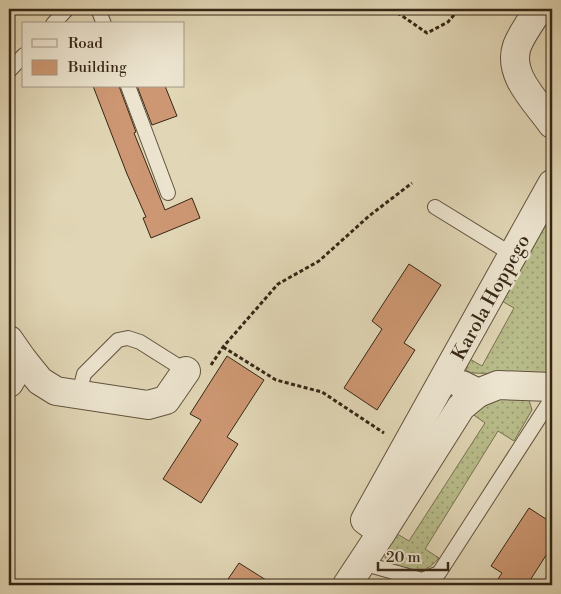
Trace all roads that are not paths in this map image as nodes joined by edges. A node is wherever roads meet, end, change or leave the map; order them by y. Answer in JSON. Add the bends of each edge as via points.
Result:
{"nodes":[{"id":1,"x":67,"y":9,"type":"edge"},
{"id":2,"x":98,"y":9,"type":"edge"},
{"id":3,"x":539,"y":9,"type":"edge"},
{"id":4,"x":55,"y":22,"type":"edge"},
{"id":5,"x":103,"y":22,"type":"edge"},
{"id":6,"x":22,"y":57,"type":"edge"},
{"id":7,"x":9,"y":71,"type":"edge"},
{"id":8,"x":129,"y":88,"type":"edge"},
{"id":9,"x":552,"y":124,"type":"edge"},
{"id":10,"x":168,"y":193,"type":"dead end"},
{"id":11,"x":550,"y":193,"type":"edge"},
{"id":12,"x":435,"y":207,"type":"dead end"},
{"id":13,"x":513,"y":255,"type":"junction"},
{"id":14,"x":16,"y":350,"type":"edge"},
{"id":15,"x":198,"y":368,"type":"joint"},
{"id":16,"x":445,"y":378,"type":"junction"},
{"id":17,"x":9,"y":383,"type":"edge"},
{"id":18,"x":552,"y":387,"type":"edge"},
{"id":19,"x":478,"y":392,"type":"junction"},
{"id":20,"x":79,"y":394,"type":"junction"},
{"id":21,"x":552,"y":398,"type":"edge"},
{"id":22,"x":382,"y":532,"type":"junction"},
{"id":23,"x":362,"y":563,"type":"junction"},
{"id":24,"x":348,"y":585,"type":"edge"}],
"edges":[{"from":1,"to":4,"type":"lane"},
{"from":2,"to":5,"type":"lane"},
{"from":3,"to":9,"type":"street","via":[[518,44],[514,58],[517,74]]},
{"from":6,"to":7,"type":"lane"},
{"from":8,"to":10,"type":"lane"},
{"from":11,"to":13,"type":"street","name":"Karola Hoppego"},
{"from":12,"to":13,"type":"lane"},
{"from":13,"to":16,"type":"street","name":"Karola Hoppego"},
{"from":14,"to":17,"type":"street"},
{"from":14,"to":20,"type":"street","via":[[40,381],[56,391]]},
{"from":15,"to":20,"type":"street","via":[[166,400],[148,405]]},
{"from":15,"to":20,"type":"lane","via":[[140,342],[128,338],[118,340],[84,374]]},
{"from":16,"to":19,"type":"street","name":"Karola Hoppego"},
{"from":16,"to":22,"type":"street","name":"Karola Hoppego","via":[[365,520]]},
{"from":18,"to":19,"type":"street","via":[[498,385]]},
{"from":19,"to":22,"type":"street","via":[[462,407]]},
{"from":21,"to":23,"type":"lane","via":[[439,573],[422,580]]},
{"from":22,"to":23,"type":"street"},
{"from":23,"to":24,"type":"street"}]}
